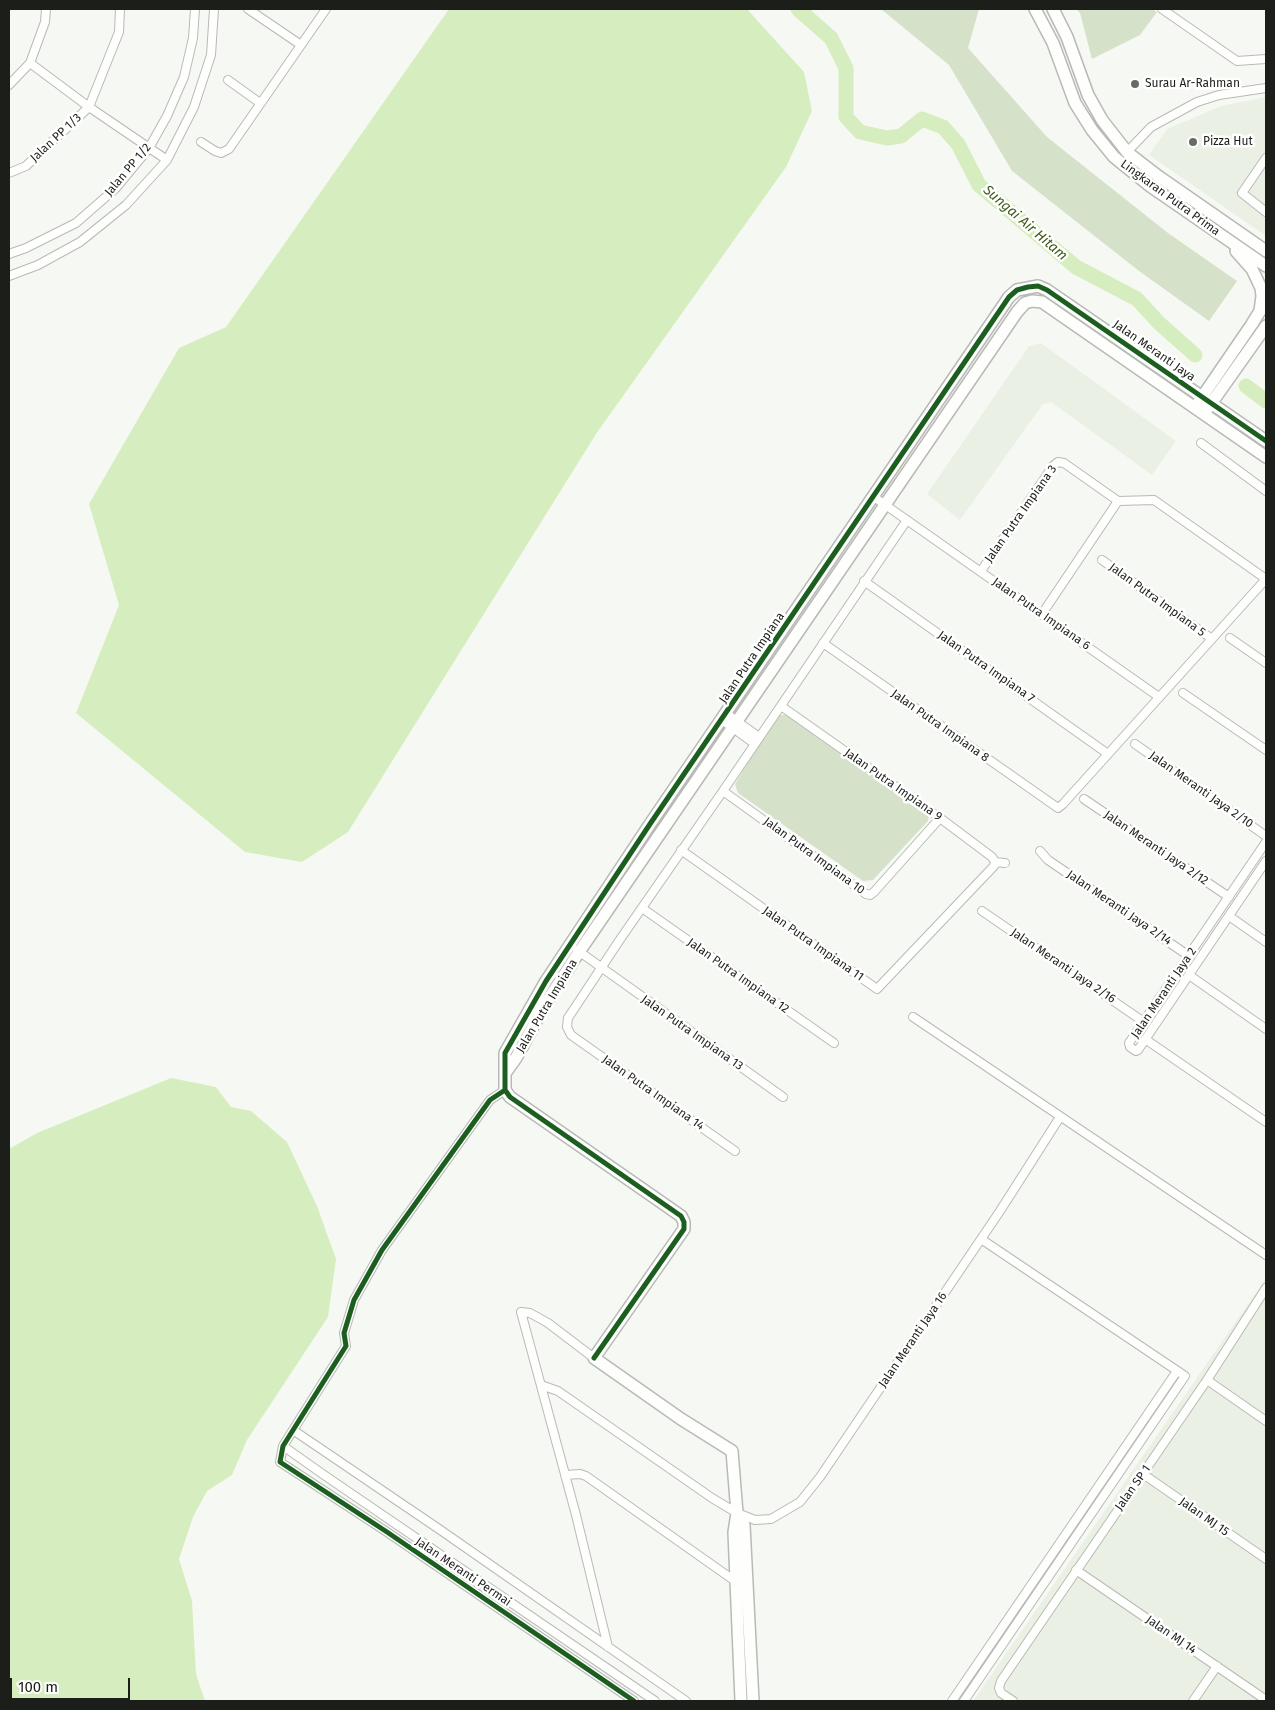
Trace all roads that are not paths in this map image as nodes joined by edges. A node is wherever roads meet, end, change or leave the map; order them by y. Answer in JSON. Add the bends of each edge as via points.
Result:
{"nodes":[{"id":1,"x":46,"y":9,"type":"edge"},
{"id":2,"x":120,"y":9,"type":"edge"},
{"id":3,"x":196,"y":9,"type":"edge"},
{"id":4,"x":214,"y":9,"type":"edge"},
{"id":5,"x":248,"y":9,"type":"edge"},
{"id":6,"x":326,"y":9,"type":"edge"},
{"id":7,"x":1035,"y":9,"type":"edge"},
{"id":8,"x":1053,"y":9,"type":"edge"},
{"id":9,"x":1162,"y":9,"type":"edge"},
{"id":10,"x":300,"y":45,"type":"junction"},
{"id":11,"x":1266,"y":59,"type":"edge"},
{"id":12,"x":30,"y":63,"type":"junction"},
{"id":13,"x":228,"y":80,"type":"dead end"},
{"id":14,"x":9,"y":85,"type":"edge"},
{"id":15,"x":1266,"y":88,"type":"edge"},
{"id":16,"x":260,"y":103,"type":"junction"},
{"id":17,"x":89,"y":107,"type":"junction"},
{"id":18,"x":200,"y":142,"type":"dead end"},
{"id":19,"x":149,"y":148,"type":"junction"},
{"id":20,"x":1127,"y":152,"type":"junction"},
{"id":21,"x":1266,"y":158,"type":"edge"},
{"id":22,"x":167,"y":160,"type":"junction"},
{"id":23,"x":9,"y":173,"type":"edge"},
{"id":24,"x":1266,"y":212,"type":"edge"},
{"id":25,"x":1221,"y":236,"type":"junction"},
{"id":26,"x":1266,"y":251,"type":"edge"},
{"id":27,"x":9,"y":254,"type":"edge"},
{"id":28,"x":1266,"y":266,"type":"edge"},
{"id":29,"x":9,"y":276,"type":"edge"},
{"id":30,"x":1028,"y":286,"type":"joint"},
{"id":31,"x":1032,"y":302,"type":"joint"},
{"id":32,"x":1266,"y":326,"type":"edge"},
{"id":33,"x":1206,"y":400,"type":"junction"},
{"id":34,"x":1199,"y":411,"type":"junction"},
{"id":35,"x":1266,"y":441,"type":"edge"},
{"id":36,"x":1201,"y":443,"type":"dead end"},
{"id":37,"x":1266,"y":458,"type":"edge"},
{"id":38,"x":1266,"y":491,"type":"edge"},
{"id":39,"x":874,"y":497,"type":"junction"},
{"id":40,"x":1118,"y":501,"type":"junction"},
{"id":41,"x":885,"y":504,"type":"junction"},
{"id":42,"x":907,"y":520,"type":"junction"},
{"id":43,"x":1102,"y":560,"type":"dead end"},
{"id":44,"x":981,"y":571,"type":"junction"},
{"id":45,"x":1266,"y":579,"type":"edge"},
{"id":46,"x":864,"y":581,"type":"junction"},
{"id":47,"x":1042,"y":614,"type":"junction"},
{"id":48,"x":1230,"y":638,"type":"dead end"},
{"id":49,"x":1212,"y":640,"type":"junction"},
{"id":50,"x":823,"y":643,"type":"junction"},
{"id":51,"x":1266,"y":663,"type":"edge"},
{"id":52,"x":1183,"y":693,"type":"dead end"},
{"id":53,"x":1159,"y":697,"type":"junction"},
{"id":54,"x":781,"y":706,"type":"junction"},
{"id":55,"x":724,"y":717,"type":"junction"},
{"id":56,"x":735,"y":725,"type":"junction"},
{"id":57,"x":760,"y":737,"type":"junction"},
{"id":58,"x":755,"y":744,"type":"junction"},
{"id":59,"x":1135,"y":744,"type":"dead end"},
{"id":60,"x":1266,"y":750,"type":"edge"},
{"id":61,"x":1108,"y":754,"type":"junction"},
{"id":62,"x":723,"y":791,"type":"junction"},
{"id":63,"x":1084,"y":798,"type":"dead end"},
{"id":64,"x":940,"y":818,"type":"junction"},
{"id":65,"x":1266,"y":836,"type":"edge"},
{"id":66,"x":1266,"y":842,"type":"edge"},
{"id":67,"x":681,"y":850,"type":"junction"},
{"id":68,"x":1040,"y":851,"type":"dead end"},
{"id":69,"x":1266,"y":861,"type":"edge"},
{"id":70,"x":995,"y":862,"type":"junction"},
{"id":71,"x":1005,"y":864,"type":"dead end"},
{"id":72,"x":1249,"y":867,"type":"junction"},
{"id":73,"x":1258,"y":873,"type":"junction"},
{"id":74,"x":1229,"y":898,"type":"junction"},
{"id":75,"x":642,"y":908,"type":"junction"},
{"id":76,"x":982,"y":911,"type":"dead end"},
{"id":77,"x":1229,"y":916,"type":"junction"},
{"id":78,"x":1266,"y":942,"type":"edge"},
{"id":79,"x":575,"y":949,"type":"junction"},
{"id":80,"x":1189,"y":956,"type":"junction"},
{"id":81,"x":602,"y":969,"type":"junction"},
{"id":82,"x":1189,"y":975,"type":"junction"},
{"id":83,"x":913,"y":1017,"type":"dead end"},
{"id":84,"x":1144,"y":1022,"type":"junction"},
{"id":85,"x":1266,"y":1029,"type":"edge"},
{"id":86,"x":1145,"y":1039,"type":"junction"},
{"id":87,"x":834,"y":1043,"type":"dead end"},
{"id":88,"x":506,"y":1072,"type":"junction"},
{"id":89,"x":505,"y":1090,"type":"junction"},
{"id":90,"x":783,"y":1097,"type":"dead end"},
{"id":91,"x":1060,"y":1117,"type":"junction"},
{"id":92,"x":1266,"y":1122,"type":"edge"},
{"id":93,"x":735,"y":1151,"type":"dead end"},
{"id":94,"x":981,"y":1239,"type":"junction"},
{"id":95,"x":1266,"y":1255,"type":"edge"},
{"id":96,"x":1266,"y":1288,"type":"edge"},
{"id":97,"x":594,"y":1358,"type":"junction"},
{"id":98,"x":1177,"y":1371,"type":"junction"},
{"id":99,"x":1207,"y":1380,"type":"junction"},
{"id":100,"x":542,"y":1385,"type":"junction"},
{"id":101,"x":1266,"y":1421,"type":"edge"},
{"id":102,"x":293,"y":1430,"type":"junction"},
{"id":103,"x":284,"y":1446,"type":"junction"},
{"id":104,"x":1142,"y":1474,"type":"junction"},
{"id":105,"x":565,"y":1475,"type":"junction"},
{"id":106,"x":737,"y":1513,"type":"junction"},
{"id":107,"x":1266,"y":1560,"type":"edge"},
{"id":108,"x":1076,"y":1570,"type":"junction"},
{"id":109,"x":735,"y":1581,"type":"junction"},
{"id":110,"x":608,"y":1647,"type":"junction"},
{"id":111,"x":1217,"y":1666,"type":"junction"},
{"id":112,"x":1266,"y":1700,"type":"edge"},
{"id":113,"x":634,"y":1701,"type":"edge"},
{"id":114,"x":655,"y":1701,"type":"edge"},
{"id":115,"x":686,"y":1701,"type":"edge"},
{"id":116,"x":742,"y":1701,"type":"edge"},
{"id":117,"x":753,"y":1701,"type":"edge"},
{"id":118,"x":952,"y":1701,"type":"edge"},
{"id":119,"x":964,"y":1701,"type":"edge"},
{"id":120,"x":1012,"y":1701,"type":"edge"},
{"id":121,"x":1193,"y":1701,"type":"edge"}],
"edges":[{"from":1,"to":12,"type":"street","via":[[45,22]]},
{"from":2,"to":17,"type":"street","name":"Jalan PP 1/3","via":[[119,32]]},
{"from":3,"to":19,"type":"street","name":"Jalan PP 1/2","via":[[184,77]]},
{"from":4,"to":22,"type":"street","via":[[210,54],[200,90]]},
{"from":5,"to":10,"type":"street"},
{"from":6,"to":10,"type":"street"},
{"from":7,"to":25,"type":"street","name":"Lingkaran Putra Prima","via":[[1053,43],[1074,103],[1114,157]]},
{"from":8,"to":20,"type":"street","name":"Lingkaran Putra Prima","via":[[1088,95],[1102,120]]},
{"from":9,"to":11,"type":"street","via":[[1238,61]]},
{"from":10,"to":16,"type":"street"},
{"from":12,"to":14,"type":"street"},
{"from":12,"to":17,"type":"street"},
{"from":13,"to":16,"type":"street"},
{"from":15,"to":20,"type":"street","via":[[1197,102],[1151,127]]},
{"from":16,"to":18,"type":"street","via":[[229,149],[221,153]]},
{"from":17,"to":19,"type":"street"},
{"from":17,"to":23,"type":"street","name":"Jalan PP 1/3","via":[[26,166]]},
{"from":19,"to":22,"type":"street"},
{"from":19,"to":27,"type":"street","name":"Jalan PP 1/2","via":[[116,188],[76,223]]},
{"from":20,"to":26,"type":"street","name":"Lingkaran Putra Prima"},
{"from":21,"to":24,"type":"street","via":[[1242,194]]},
{"from":22,"to":29,"type":"street","via":[[126,205],[80,242],[38,265]]},
{"from":25,"to":28,"type":"street","name":"Lingkaran Putra Prima"},
{"from":25,"to":33,"type":"street","via":[[1256,276],[1262,304]]},
{"from":30,"to":33,"type":"street","name":"Jalan Meranti Jaya","via":[[1047,290]]},
{"from":30,"to":39,"type":"street","name":"Jalan Putra Impiana","via":[[1010,297]]},
{"from":31,"to":34,"type":"street","name":"Jalan Meranti Jaya","via":[[1042,302]]},
{"from":31,"to":41,"type":"street","name":"Jalan Putra Impiana","via":[[1025,303],[1016,312]]},
{"from":32,"to":33,"type":"street"},
{"from":33,"to":34,"type":"street"},
{"from":33,"to":35,"type":"street","name":"Jalan Meranti Jaya"},
{"from":34,"to":37,"type":"street","name":"Jalan Meranti Jaya"},
{"from":36,"to":38,"type":"street"},
{"from":39,"to":41,"type":"street","name":"Jalan Putra Impiana 6"},
{"from":39,"to":55,"type":"street","name":"Jalan Putra Impiana"},
{"from":40,"to":44,"type":"street","name":"Jalan Putra Impiana 3","via":[[1064,462],[1058,462]]},
{"from":40,"to":45,"type":"street","via":[[1154,500]]},
{"from":40,"to":47,"type":"street"},
{"from":41,"to":42,"type":"street","name":"Jalan Putra Impiana 6"},
{"from":41,"to":56,"type":"street","name":"Jalan Putra Impiana"},
{"from":42,"to":44,"type":"street","name":"Jalan Putra Impiana 6"},
{"from":42,"to":46,"type":"street"},
{"from":43,"to":49,"type":"street","name":"Jalan Putra Impiana 5"},
{"from":44,"to":47,"type":"street","name":"Jalan Putra Impiana 6"},
{"from":45,"to":49,"type":"street"},
{"from":46,"to":50,"type":"street"},
{"from":46,"to":61,"type":"street","name":"Jalan Putra Impiana 7"},
{"from":47,"to":53,"type":"street","name":"Jalan Putra Impiana 6"},
{"from":48,"to":51,"type":"street"},
{"from":49,"to":53,"type":"street"},
{"from":50,"to":54,"type":"street"},
{"from":50,"to":61,"type":"street","name":"Jalan Putra Impiana 8","via":[[1058,808]]},
{"from":52,"to":60,"type":"street"},
{"from":53,"to":61,"type":"street"},
{"from":54,"to":57,"type":"street"},
{"from":54,"to":64,"type":"street","name":"Jalan Putra Impiana 9"},
{"from":55,"to":56,"type":"street"},
{"from":55,"to":79,"type":"street","name":"Jalan Putra Impiana","via":[[650,824]]},
{"from":56,"to":57,"type":"street"},
{"from":56,"to":58,"type":"street"},
{"from":56,"to":79,"type":"street","name":"Jalan Putra Impiana"},
{"from":57,"to":58,"type":"street"},
{"from":58,"to":62,"type":"street"},
{"from":59,"to":65,"type":"street","name":"Jalan Meranti Jaya 2/10"},
{"from":62,"to":64,"type":"street","name":"Jalan Putra Impiana 10","via":[[870,895]]},
{"from":62,"to":67,"type":"street"},
{"from":63,"to":74,"type":"street","name":"Jalan Meranti Jaya 2/12"},
{"from":64,"to":70,"type":"street","name":"Jalan Putra Impiana 9"},
{"from":66,"to":72,"type":"street","name":"Jalan Meranti Jaya 2"},
{"from":67,"to":70,"type":"street","name":"Jalan Putra Impiana 11","via":[[878,988]]},
{"from":67,"to":75,"type":"street"},
{"from":68,"to":80,"type":"street","name":"Jalan Meranti Jaya 2/14","via":[[1048,860]]},
{"from":69,"to":73,"type":"street","name":"Jalan Meranti Jaya 2"},
{"from":70,"to":71,"type":"street"},
{"from":72,"to":73,"type":"street"},
{"from":72,"to":74,"type":"street","name":"Jalan Meranti Jaya 2"},
{"from":73,"to":77,"type":"street","name":"Jalan Meranti Jaya 2"},
{"from":74,"to":80,"type":"street","name":"Jalan Meranti Jaya 2"},
{"from":75,"to":81,"type":"street"},
{"from":75,"to":87,"type":"street","name":"Jalan Putra Impiana 12"},
{"from":76,"to":84,"type":"street","name":"Jalan Meranti Jaya 2/16"},
{"from":77,"to":78,"type":"street"},
{"from":77,"to":82,"type":"street","name":"Jalan Meranti Jaya 2"},
{"from":79,"to":81,"type":"street","name":"Jalan Putra Impiana 13"},
{"from":79,"to":88,"type":"street","name":"Jalan Putra Impiana"},
{"from":79,"to":88,"type":"street","name":"Jalan Putra Impiana","via":[[543,986],[505,1053]]},
{"from":80,"to":84,"type":"street","name":"Jalan Meranti Jaya 2"},
{"from":81,"to":90,"type":"street","name":"Jalan Putra Impiana 13"},
{"from":81,"to":93,"type":"street","name":"Jalan Putra Impiana 14","via":[[568,1018],[567,1027],[571,1035]]},
{"from":82,"to":85,"type":"street"},
{"from":82,"to":86,"type":"street","name":"Jalan Meranti Jaya 2"},
{"from":83,"to":91,"type":"street"},
{"from":84,"to":86,"type":"street","name":"Jalan Meranti Jaya 2","via":[[1129,1043],[1130,1047],[1138,1050]]},
{"from":86,"to":92,"type":"street"},
{"from":88,"to":89,"type":"street"},
{"from":89,"to":97,"type":"street","via":[[532,1113],[681,1216],[684,1222],[684,1228]]},
{"from":89,"to":102,"type":"street","via":[[490,1100],[382,1250],[354,1300],[344,1332],[346,1346]]},
{"from":91,"to":94,"type":"street","name":"Jalan Meranti Jaya 16"},
{"from":91,"to":95,"type":"street"},
{"from":94,"to":98,"type":"street"},
{"from":94,"to":106,"type":"street","name":"Jalan Meranti Jaya 16","via":[[800,1502],[771,1519],[754,1520]]},
{"from":96,"to":99,"type":"street","name":"Jalan SP 1"},
{"from":97,"to":100,"type":"street","via":[[548,1323],[521,1312]]},
{"from":97,"to":106,"type":"street","via":[[732,1451]]},
{"from":98,"to":118,"type":"street"},
{"from":98,"to":119,"type":"street","via":[[1185,1376]]},
{"from":99,"to":101,"type":"street"},
{"from":99,"to":104,"type":"street","name":"Jalan SP 1"},
{"from":100,"to":105,"type":"street"},
{"from":100,"to":106,"type":"street","name":"Jalan Meranti Jaya 16","via":[[558,1392]]},
{"from":102,"to":103,"type":"street"},
{"from":102,"to":110,"type":"street"},
{"from":103,"to":113,"type":"street","name":"Jalan Meranti Permai","via":[[280,1462]]},
{"from":103,"to":114,"type":"street","name":"Jalan Meranti Permai"},
{"from":104,"to":107,"type":"street","name":"Jalan MJ 15"},
{"from":104,"to":108,"type":"street","name":"Jalan SP 1"},
{"from":105,"to":109,"type":"street","via":[[586,1476]]},
{"from":105,"to":110,"type":"street"},
{"from":106,"to":109,"type":"street"},
{"from":106,"to":117,"type":"street","via":[[744,1525]]},
{"from":108,"to":111,"type":"street","name":"Jalan MJ 14"},
{"from":108,"to":120,"type":"street","name":"Jalan SP 1","via":[[1001,1681],[1001,1693]]},
{"from":109,"to":116,"type":"street"},
{"from":110,"to":115,"type":"street"},
{"from":111,"to":112,"type":"street","name":"Jalan MJ 14"},
{"from":111,"to":121,"type":"street"}]}
